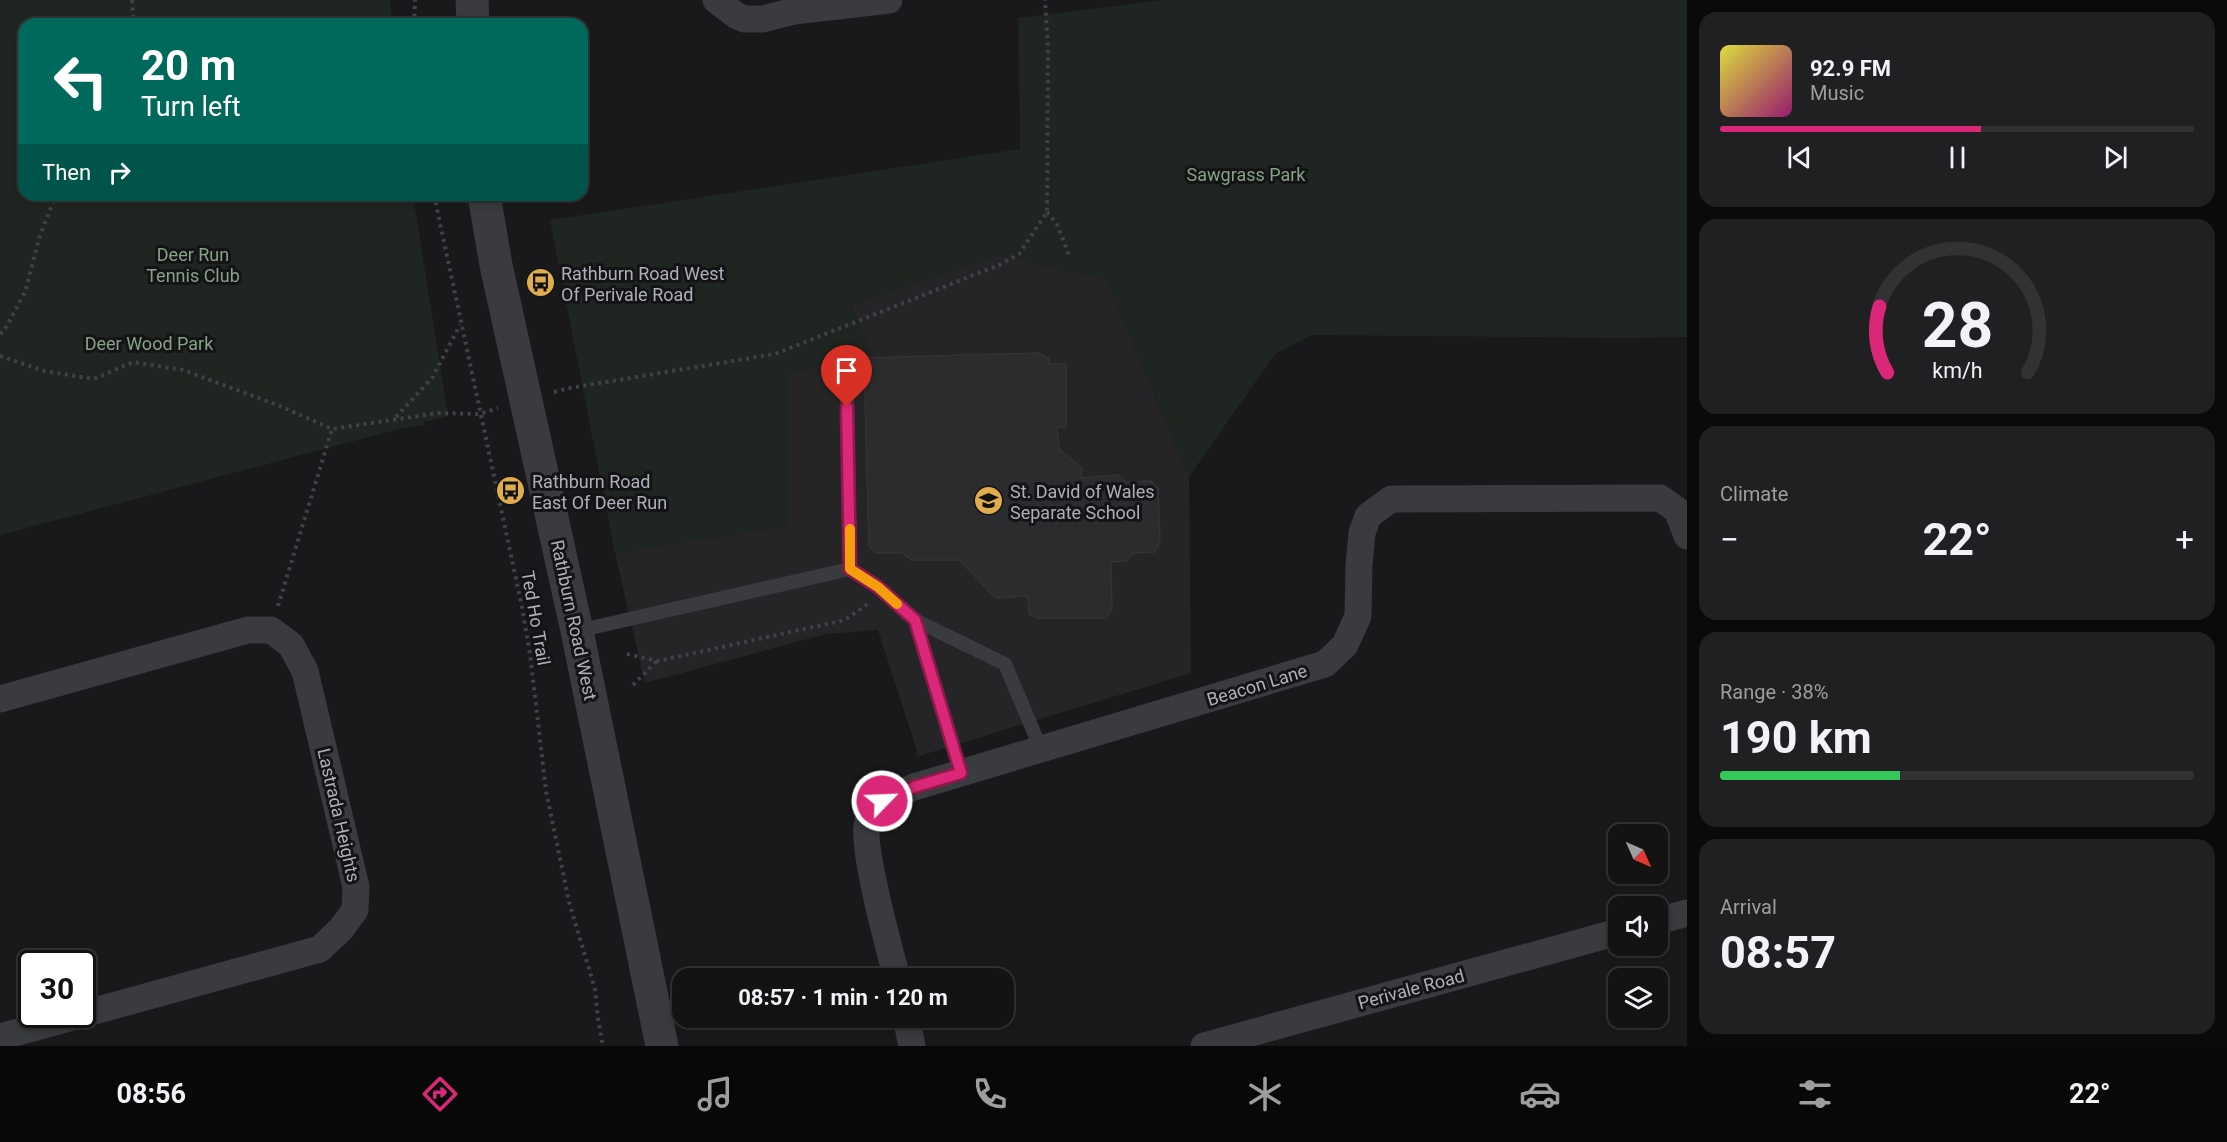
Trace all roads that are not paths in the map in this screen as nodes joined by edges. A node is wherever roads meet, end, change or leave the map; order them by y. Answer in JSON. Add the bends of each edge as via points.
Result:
{"nodes":[{"id":1,"x":472,"y":0,"type":"edge"},
{"id":2,"x":716,"y":0,"type":"edge"},
{"id":3,"x":889,"y":0,"type":"edge"},
{"id":4,"x":473,"y":18,"type":"edge"},
{"id":5,"x":485,"y":201,"type":"edge"},
{"id":6,"x":847,"y":384,"type":"dead end"},
{"id":7,"x":1687,"y":536,"type":"edge"},
{"id":8,"x":850,"y":569,"type":"junction"},
{"id":9,"x":915,"y":620,"type":"junction"},
{"id":10,"x":577,"y":631,"type":"junction"},
{"id":11,"x":0,"y":699,"type":"edge"},
{"id":12,"x":1041,"y":749,"type":"junction"},
{"id":13,"x":961,"y":773,"type":"junction"},
{"id":14,"x":1687,"y":913,"type":"edge"},
{"id":15,"x":1668,"y":918,"type":"edge"},
{"id":16,"x":1608,"y":935,"type":"edge"},
{"id":17,"x":895,"y":968,"type":"edge"},
{"id":18,"x":908,"y":1028,"type":"edge"},
{"id":19,"x":0,"y":1037,"type":"edge"},
{"id":20,"x":662,"y":1046,"type":"edge"},
{"id":21,"x":912,"y":1046,"type":"edge"},
{"id":22,"x":1204,"y":1046,"type":"edge"}],
"edges":[{"from":1,"to":4,"type":"street"},
{"from":2,"to":3,"type":"street","via":[[745,19]]},
{"from":5,"to":10,"type":"street","name":"Rathburn Road West"},
{"from":6,"to":8,"type":"lane"},
{"from":7,"to":12,"type":"street","name":"Beacon Lane","via":[[1677,510],[1660,498],[1391,499],[1368,516],[1362,533],[1358,616],[1345,645],[1325,664]]},
{"from":8,"to":9,"type":"lane","via":[[878,587]]},
{"from":8,"to":10,"type":"lane"},
{"from":9,"to":12,"type":"lane","via":[[1005,664]]},
{"from":9,"to":13,"type":"lane"},
{"from":10,"to":20,"type":"street","name":"Rathburn Road West"},
{"from":11,"to":19,"type":"street","name":"Lastrada Heights","via":[[248,630],[271,630],[291,645],[305,671],[356,887],[355,910],[320,949]]},
{"from":12,"to":13,"type":"street","name":"Beacon Lane"},
{"from":13,"to":17,"type":"street","name":"Beacon Lane","via":[[882,801],[867,820],[867,849]]},
{"from":14,"to":15,"type":"street"},
{"from":16,"to":22,"type":"street","name":"Perivale Road"},
{"from":18,"to":21,"type":"street"}]}
